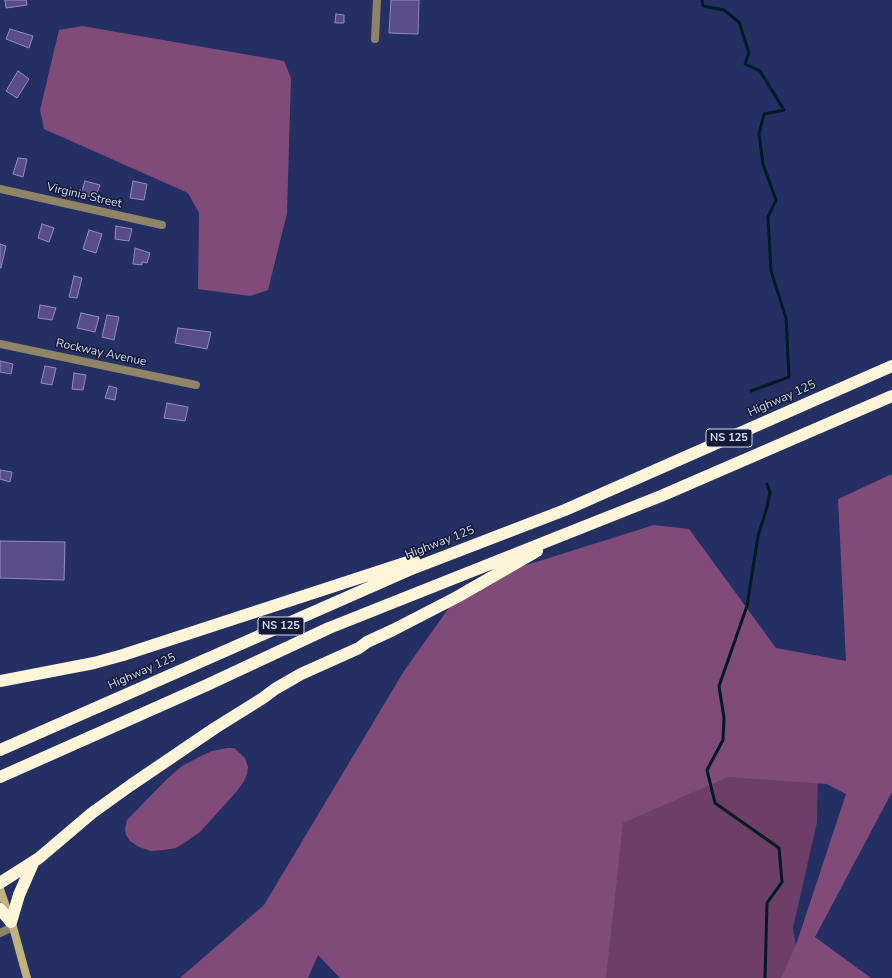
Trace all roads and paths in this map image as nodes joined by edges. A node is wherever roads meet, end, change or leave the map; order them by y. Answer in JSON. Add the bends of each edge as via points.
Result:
{"nodes":[{"id":1,"x":377,"y":0,"type":"edge"},
{"id":2,"x":375,"y":39,"type":"dead end"},
{"id":3,"x":0,"y":189,"type":"edge"},
{"id":4,"x":162,"y":225,"type":"dead end"},
{"id":5,"x":0,"y":344,"type":"edge"},
{"id":6,"x":892,"y":366,"type":"edge"},
{"id":7,"x":196,"y":385,"type":"dead end"},
{"id":8,"x":892,"y":396,"type":"edge"},
{"id":9,"x":565,"y":510,"type":"junction"},
{"id":10,"x":572,"y":531,"type":"junction"},
{"id":11,"x":0,"y":681,"type":"edge"},
{"id":12,"x":0,"y":750,"type":"edge"},
{"id":13,"x":0,"y":777,"type":"edge"},
{"id":14,"x":34,"y":862,"type":"junction"},
{"id":15,"x":0,"y":883,"type":"edge"},
{"id":16,"x":0,"y":889,"type":"edge"},
{"id":17,"x":0,"y":909,"type":"edge"},
{"id":18,"x":12,"y":925,"type":"junction"},
{"id":19,"x":0,"y":933,"type":"edge"},
{"id":20,"x":27,"y":978,"type":"edge"}],
"edges":[{"from":1,"to":2,"type":"street"},
{"from":3,"to":4,"type":"street","name":"Virginia Street"},
{"from":5,"to":7,"type":"street","name":"Rockway Avenue"},
{"from":6,"to":9,"type":"highway","name":"Highway 125","number":"NS 125"},
{"from":8,"to":10,"type":"highway","number":"NS 125","via":[[661,496]]},
{"from":9,"to":11,"type":"highway","via":[[94,663]]},
{"from":9,"to":12,"type":"highway","name":"Highway 125","number":"NS 125","via":[[409,570]]},
{"from":10,"to":13,"type":"highway","number":"NS 125","via":[[329,628]]},
{"from":10,"to":14,"type":"highway","via":[[457,597],[275,689],[131,785],[92,813]]},
{"from":14,"to":15,"type":"highway"},
{"from":14,"to":18,"type":"highway","via":[[19,895]]},
{"from":16,"to":18,"type":"main road"},
{"from":17,"to":18,"type":"highway"},
{"from":18,"to":19,"type":"street"},
{"from":18,"to":20,"type":"main road"}]}
